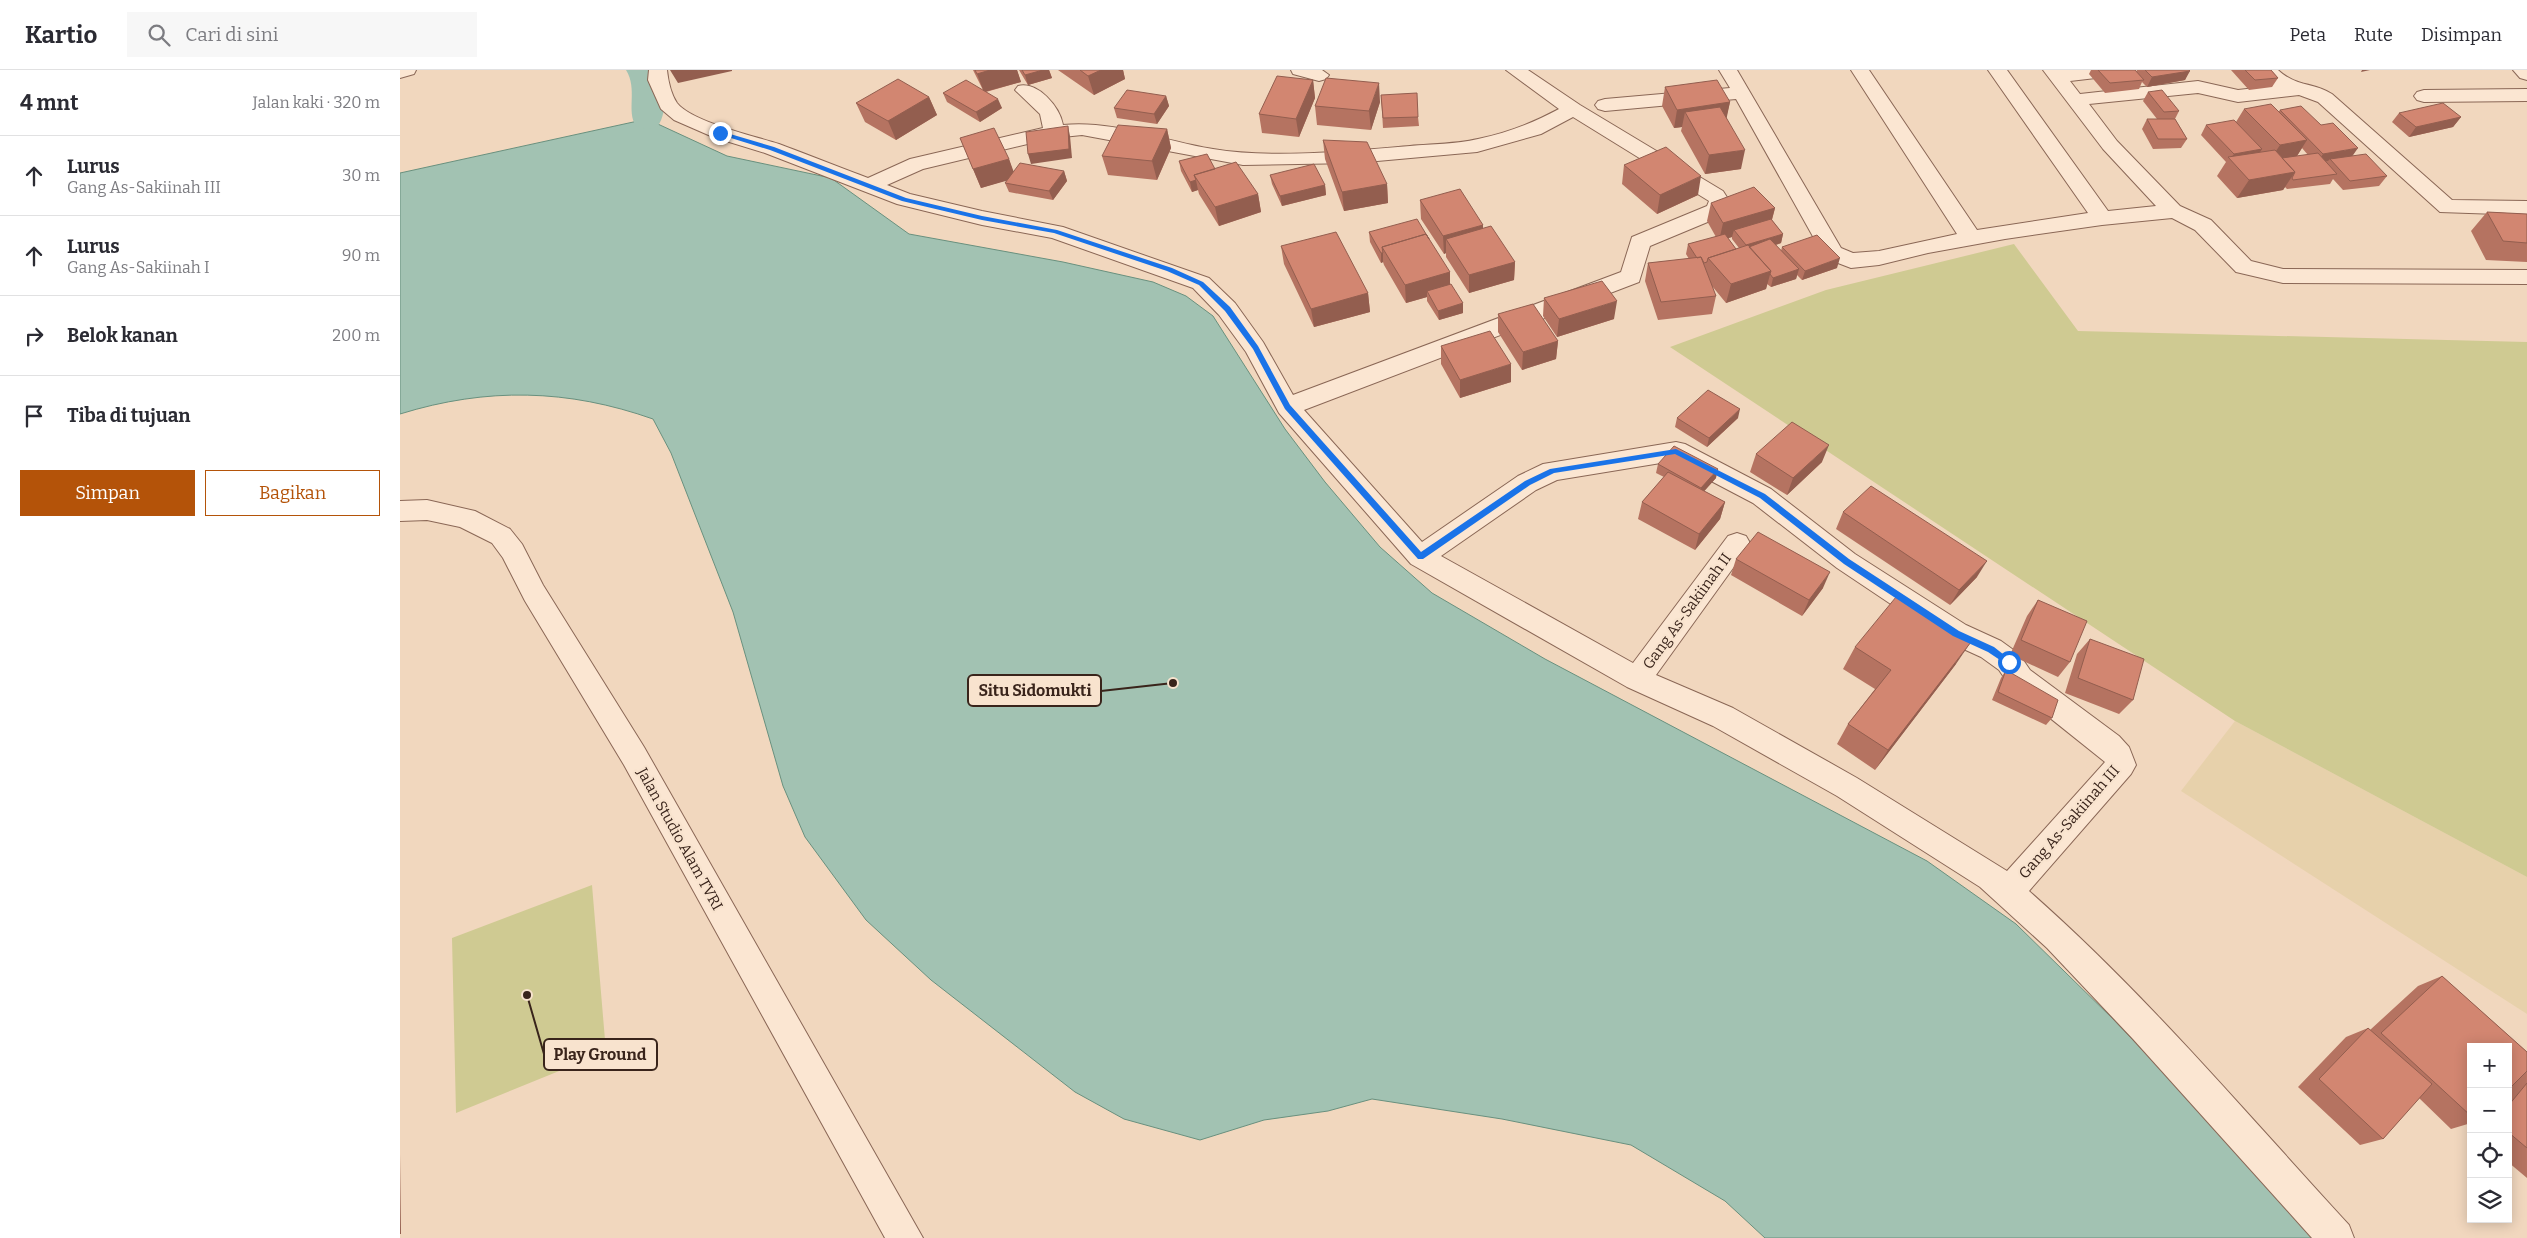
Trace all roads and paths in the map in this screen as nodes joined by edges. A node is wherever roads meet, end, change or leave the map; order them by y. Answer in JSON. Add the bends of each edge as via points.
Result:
{"nodes":[{"id":1,"x":407,"y":70,"type":"edge"},
{"id":2,"x":658,"y":70,"type":"edge"},
{"id":3,"x":1300,"y":70,"type":"edge"},
{"id":4,"x":1515,"y":70,"type":"edge"},
{"id":5,"x":1728,"y":70,"type":"edge"},
{"id":6,"x":1860,"y":70,"type":"edge"},
{"id":7,"x":1997,"y":70,"type":"edge"},
{"id":8,"x":2113,"y":70,"type":"edge"},
{"id":9,"x":2267,"y":70,"type":"edge"},
{"id":10,"x":2522,"y":70,"type":"edge"},
{"id":11,"x":400,"y":72,"type":"edge"},
{"id":12,"x":2054,"y":73,"type":"edge"},
{"id":13,"x":2527,"y":74,"type":"edge"},
{"id":14,"x":1320,"y":75,"type":"dead end"},
{"id":15,"x":2298,"y":89,"type":"junction"},
{"id":16,"x":1025,"y":90,"type":"dead end"},
{"id":17,"x":1742,"y":93,"type":"junction"},
{"id":18,"x":2527,"y":95,"type":"edge"},
{"id":19,"x":2424,"y":96,"type":"dead end"},
{"id":20,"x":2074,"y":100,"type":"junction"},
{"id":21,"x":1604,"y":105,"type":"dead end"},
{"id":22,"x":1573,"y":109,"type":"junction"},
{"id":23,"x":1053,"y":132,"type":"junction"},
{"id":24,"x":868,"y":186,"type":"junction"},
{"id":25,"x":2527,"y":208,"type":"edge"},
{"id":26,"x":2173,"y":211,"type":"junction"},
{"id":27,"x":2102,"y":218,"type":"junction"},
{"id":28,"x":1971,"y":238,"type":"junction"},
{"id":29,"x":2527,"y":277,"type":"edge"},
{"id":30,"x":1287,"y":407,"type":"junction"},
{"id":31,"x":400,"y":511,"type":"edge"},
{"id":32,"x":1737,"y":543,"type":"dead end"},
{"id":33,"x":1420,"y":557,"type":"junction"},
{"id":34,"x":1637,"y":679,"type":"junction"},
{"id":35,"x":2008,"y":892,"type":"junction"},
{"id":36,"x":905,"y":1238,"type":"edge"},
{"id":37,"x":2336,"y":1238,"type":"edge"}],
"edges":[{"from":1,"to":11,"type":"street"},
{"from":2,"to":24,"type":"street","via":[[658,80],[668,104],[681,116]]},
{"from":3,"to":14,"type":"street"},
{"from":4,"to":22,"type":"street"},
{"from":5,"to":17,"type":"street"},
{"from":6,"to":28,"type":"street"},
{"from":7,"to":27,"type":"street"},
{"from":8,"to":12,"type":"street"},
{"from":9,"to":15,"type":"street","via":[[2282,84]]},
{"from":10,"to":13,"type":"street"},
{"from":12,"to":20,"type":"street"},
{"from":15,"to":20,"type":"street","via":[[2238,96],[2198,87]]},
{"from":15,"to":25,"type":"street","via":[[2326,98],[2447,207]]},
{"from":16,"to":23,"type":"street","via":[[1048,109],[1054,118]]},
{"from":17,"to":21,"type":"street"},
{"from":17,"to":28,"type":"street","via":[[1833,253],[1851,261],[1879,258]]},
{"from":18,"to":19,"type":"street"},
{"from":20,"to":26,"type":"street","via":[[2110,145]]},
{"from":22,"to":23,"type":"street","via":[[1534,130],[1477,146],[1355,157],[1243,159],[1102,131]]},
{"from":22,"to":30,"type":"street","via":[[1716,196],[1719,205],[1715,210],[1640,242],[1631,278]]},
{"from":23,"to":24,"type":"street","via":[[917,164]]},
{"from":24,"to":30,"type":"street","via":[[925,204],[1055,232],[1201,283],[1227,309],[1255,348]]},
{"from":26,"to":27,"type":"street"},
{"from":26,"to":29,"type":"street","via":[[2203,225],[2236,262],[2257,271],[2283,276]]},
{"from":27,"to":28,"type":"street"},
{"from":30,"to":33,"type":"street"},
{"from":31,"to":36,"type":"street","name":"Jalan Studio Alam TVRI","via":[[427,510],[466,518],[501,536],[513,551],[534,593],[634,756]]},
{"from":32,"to":34,"type":"street","name":"Gang As-Sakiinah II"},
{"from":33,"to":34,"type":"street"},
{"from":33,"to":35,"type":"street","name":"Gang As-Sakiinah III","via":[[1527,483],[1552,471],[1676,451],[1762,496],[1846,561],[1956,633],[2009,662],[2020,678],[2119,756],[2120,765]]},
{"from":34,"to":35,"type":"street","via":[[1723,717],[1847,787],[1991,877]]},
{"from":35,"to":37,"type":"street","via":[[2058,937],[2146,1027]]}]}
